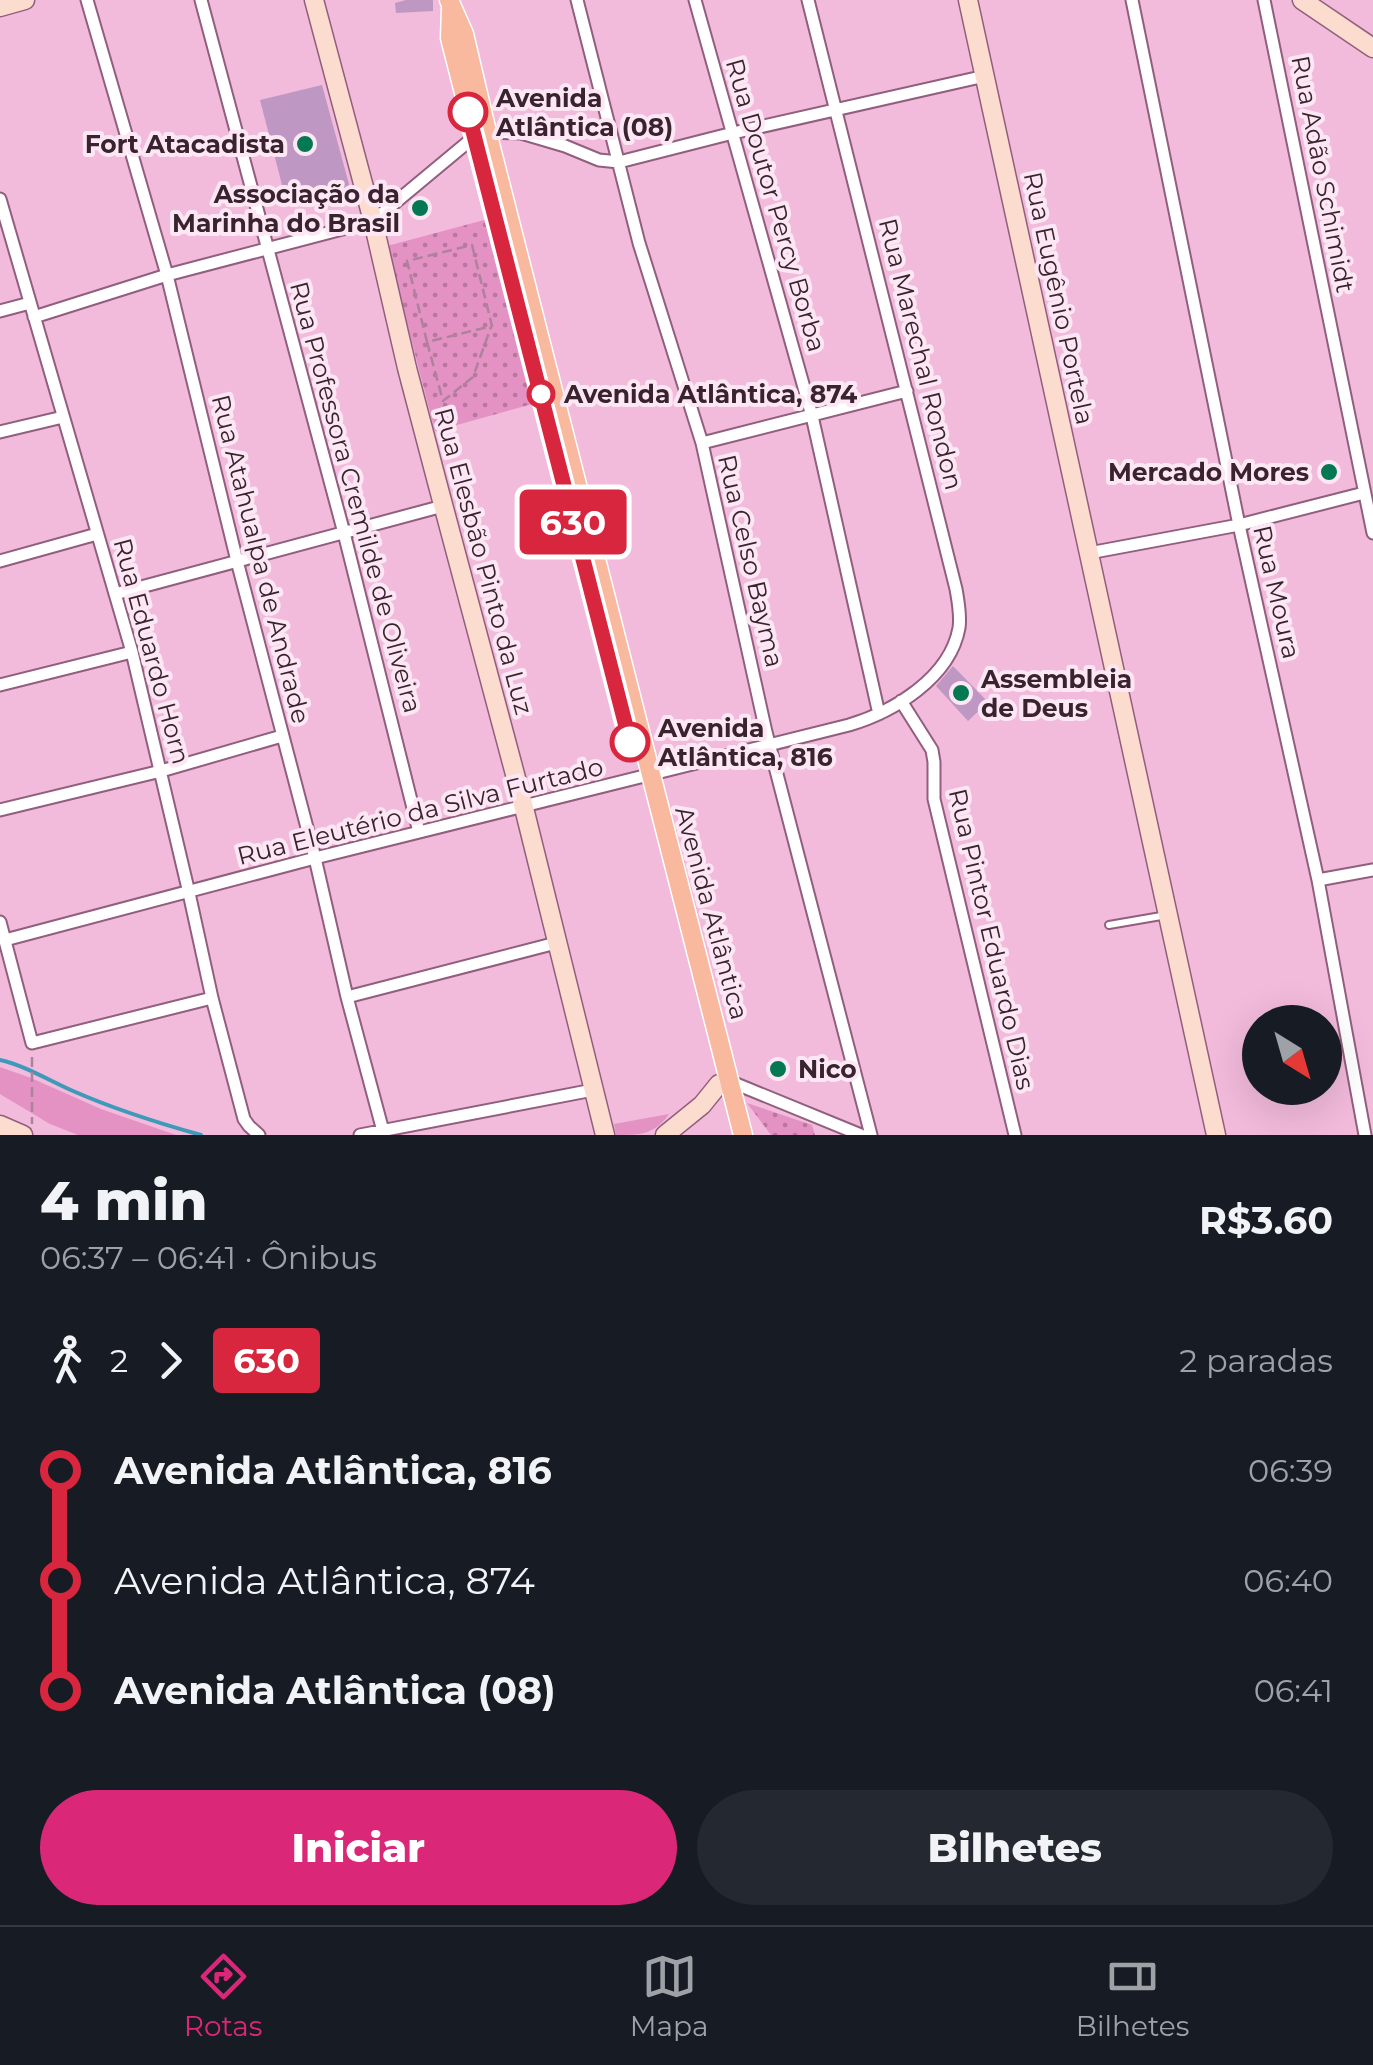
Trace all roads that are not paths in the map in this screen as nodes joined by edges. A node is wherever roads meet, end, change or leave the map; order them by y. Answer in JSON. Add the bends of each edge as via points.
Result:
{"nodes":[{"id":1,"x":25,"y":0,"type":"edge"},
{"id":2,"x":88,"y":0,"type":"edge"},
{"id":3,"x":201,"y":0,"type":"edge"},
{"id":4,"x":314,"y":0,"type":"edge"},
{"id":5,"x":576,"y":0,"type":"edge"},
{"id":6,"x":695,"y":0,"type":"edge"},
{"id":7,"x":808,"y":0,"type":"edge"},
{"id":8,"x":968,"y":0,"type":"edge"},
{"id":9,"x":1132,"y":0,"type":"edge"},
{"id":10,"x":1264,"y":0,"type":"edge"},
{"id":11,"x":1302,"y":0,"type":"edge"},
{"id":12,"x":450,"y":4,"type":"edge"},
{"id":13,"x":0,"y":8,"type":"edge"},
{"id":14,"x":1373,"y":48,"type":"edge"},
{"id":15,"x":985,"y":76,"type":"junction"},
{"id":16,"x":836,"y":110,"type":"junction"},
{"id":17,"x":733,"y":133,"type":"junction"},
{"id":18,"x":481,"y":134,"type":"junction"},
{"id":19,"x":619,"y":162,"type":"junction"},
{"id":20,"x":0,"y":199,"type":"edge"},
{"id":21,"x":373,"y":220,"type":"junction"},
{"id":22,"x":268,"y":249,"type":"junction"},
{"id":23,"x":167,"y":275,"type":"junction"},
{"id":24,"x":30,"y":303,"type":"junction"},
{"id":25,"x":0,"y":311,"type":"edge"},
{"id":26,"x":34,"y":317,"type":"junction"},
{"id":27,"x":907,"y":390,"type":"junction"},
{"id":28,"x":812,"y":416,"type":"junction"},
{"id":29,"x":63,"y":417,"type":"junction"},
{"id":30,"x":0,"y":432,"type":"edge"},
{"id":31,"x":702,"y":443,"type":"junction"},
{"id":32,"x":1364,"y":493,"type":"junction"},
{"id":33,"x":443,"y":506,"type":"junction"},
{"id":34,"x":1239,"y":525,"type":"junction"},
{"id":35,"x":344,"y":533,"type":"junction"},
{"id":36,"x":1373,"y":533,"type":"edge"},
{"id":37,"x":97,"y":534,"type":"junction"},
{"id":38,"x":1089,"y":554,"type":"junction"},
{"id":39,"x":0,"y":561,"type":"edge"},
{"id":40,"x":237,"y":561,"type":"junction"},
{"id":41,"x":116,"y":594,"type":"junction"},
{"id":42,"x":132,"y":652,"type":"junction"},
{"id":43,"x":0,"y":685,"type":"edge"},
{"id":44,"x":901,"y":702,"type":"junction"},
{"id":45,"x":879,"y":714,"type":"junction"},
{"id":46,"x":282,"y":736,"type":"junction"},
{"id":47,"x":770,"y":746,"type":"junction"},
{"id":48,"x":161,"y":771,"type":"junction"},
{"id":49,"x":645,"y":777,"type":"junction"},
{"id":50,"x":524,"y":808,"type":"junction"},
{"id":51,"x":0,"y":810,"type":"edge"},
{"id":52,"x":419,"y":832,"type":"junction"},
{"id":53,"x":315,"y":858,"type":"junction"},
{"id":54,"x":1373,"y":870,"type":"edge"},
{"id":55,"x":1318,"y":880,"type":"junction"},
{"id":56,"x":189,"y":893,"type":"junction"},
{"id":57,"x":1168,"y":914,"type":"junction"},
{"id":58,"x":0,"y":922,"type":"edge"},
{"id":59,"x":1108,"y":925,"type":"dead end"},
{"id":60,"x":5,"y":940,"type":"junction"},
{"id":61,"x":556,"y":943,"type":"junction"},
{"id":62,"x":347,"y":997,"type":"junction"},
{"id":63,"x":212,"y":998,"type":"junction"},
{"id":64,"x":724,"y":1083,"type":"junction"},
{"id":65,"x":593,"y":1090,"type":"junction"},
{"id":66,"x":0,"y":1125,"type":"edge"},
{"id":67,"x":383,"y":1131,"type":"junction"},
{"id":68,"x":23,"y":1135,"type":"edge"},
{"id":69,"x":259,"y":1135,"type":"edge"},
{"id":70,"x":360,"y":1135,"type":"edge"},
{"id":71,"x":604,"y":1135,"type":"edge"},
{"id":72,"x":664,"y":1135,"type":"edge"},
{"id":73,"x":732,"y":1135,"type":"edge"},
{"id":74,"x":744,"y":1135,"type":"edge"},
{"id":75,"x":861,"y":1135,"type":"edge"},
{"id":76,"x":871,"y":1135,"type":"edge"},
{"id":77,"x":1015,"y":1135,"type":"edge"},
{"id":78,"x":1216,"y":1135,"type":"edge"},
{"id":79,"x":1365,"y":1135,"type":"edge"}],
"edges":[{"from":1,"to":13,"type":"street"},
{"from":2,"to":23,"type":"street","name":"Rua Atahualpa de Andrade"},
{"from":3,"to":22,"type":"street","name":"Rua Professora Cremilde de Oliveira"},
{"from":4,"to":21,"type":"street","name":"Rua Elesbão Pinto da Luz"},
{"from":5,"to":19,"type":"street","name":"Rua Celso Bayma"},
{"from":6,"to":17,"type":"street","name":"Rua Doutor Percy Borba"},
{"from":7,"to":16,"type":"street","name":"Rua Marechal Rondon"},
{"from":8,"to":15,"type":"street","name":"Rua Eugênio Portela"},
{"from":9,"to":34,"type":"street","name":"Rua Moura"},
{"from":10,"to":32,"type":"street","name":"Rua Adão Schimidt"},
{"from":11,"to":14,"type":"street"},
{"from":12,"to":18,"type":"main road","name":"Avenida Atlântica"},
{"from":15,"to":16,"type":"street"},
{"from":15,"to":38,"type":"street","name":"Rua Eugênio Portela"},
{"from":16,"to":17,"type":"street"},
{"from":16,"to":27,"type":"street","name":"Rua Marechal Rondon"},
{"from":17,"to":19,"type":"street"},
{"from":17,"to":28,"type":"street","name":"Rua Doutor Percy Borba"},
{"from":18,"to":19,"type":"street","via":[[539,137]]},
{"from":18,"to":21,"type":"street"},
{"from":18,"to":49,"type":"main road","name":"Avenida Atlântica"},
{"from":19,"to":31,"type":"street","name":"Rua Celso Bayma"},
{"from":20,"to":24,"type":"street","name":"Rua Eduardo Horn"},
{"from":21,"to":22,"type":"street"},
{"from":21,"to":33,"type":"street","name":"Rua Elesbão Pinto da Luz"},
{"from":22,"to":23,"type":"street"},
{"from":22,"to":35,"type":"street","name":"Rua Professora Cremilde de Oliveira"},
{"from":23,"to":26,"type":"street"},
{"from":23,"to":40,"type":"street","name":"Rua Atahualpa de Andrade"},
{"from":24,"to":25,"type":"street"},
{"from":24,"to":26,"type":"street","name":"Rua Eduardo Horn"},
{"from":26,"to":29,"type":"street","name":"Rua Eduardo Horn"},
{"from":27,"to":28,"type":"street"},
{"from":27,"to":44,"type":"street","name":"Rua Marechal Rondon","via":[[960,618],[947,658]]},
{"from":28,"to":31,"type":"street"},
{"from":28,"to":45,"type":"street","name":"Rua Doutor Percy Borba"},
{"from":29,"to":30,"type":"street"},
{"from":29,"to":37,"type":"street","name":"Rua Eduardo Horn"},
{"from":31,"to":47,"type":"street","name":"Rua Celso Bayma"},
{"from":32,"to":34,"type":"street"},
{"from":32,"to":36,"type":"street","name":"Rua Adão Schimidt"},
{"from":33,"to":35,"type":"street"},
{"from":33,"to":50,"type":"street","name":"Rua Elesbão Pinto da Luz"},
{"from":34,"to":38,"type":"street"},
{"from":34,"to":55,"type":"street","name":"Rua Moura"},
{"from":35,"to":40,"type":"street"},
{"from":35,"to":52,"type":"street","name":"Rua Professora Cremilde de Oliveira"},
{"from":37,"to":39,"type":"street"},
{"from":37,"to":41,"type":"street","name":"Rua Eduardo Horn"},
{"from":38,"to":57,"type":"street","name":"Rua Eugênio Portela"},
{"from":40,"to":41,"type":"street"},
{"from":40,"to":46,"type":"street","name":"Rua Atahualpa de Andrade"},
{"from":41,"to":42,"type":"street","name":"Rua Eduardo Horn"},
{"from":42,"to":43,"type":"street"},
{"from":42,"to":48,"type":"street","name":"Rua Eduardo Horn"},
{"from":44,"to":45,"type":"street","name":"Rua Eleutério da Silva Furtado"},
{"from":44,"to":77,"type":"street","name":"Rua Pintor Eduardo Dias","via":[[932,750],[934,799]]},
{"from":45,"to":47,"type":"street","name":"Rua Eleutério da Silva Furtado"},
{"from":46,"to":48,"type":"street"},
{"from":46,"to":53,"type":"street","name":"Rua Atahualpa de Andrade"},
{"from":47,"to":49,"type":"street","name":"Rua Eleutério da Silva Furtado"},
{"from":47,"to":76,"type":"street","name":"Rua Celso Bayma"},
{"from":48,"to":51,"type":"street"},
{"from":48,"to":56,"type":"street","name":"Rua Eduardo Horn"},
{"from":49,"to":50,"type":"street","name":"Rua Eleutério da Silva Furtado"},
{"from":49,"to":64,"type":"main road","name":"Avenida Atlântica"},
{"from":50,"to":52,"type":"street","name":"Rua Eleutério da Silva Furtado"},
{"from":50,"to":61,"type":"street","name":"Rua Elesbão Pinto da Luz"},
{"from":52,"to":53,"type":"street","name":"Rua Eleutério da Silva Furtado"},
{"from":53,"to":56,"type":"street","name":"Rua Eleutério da Silva Furtado"},
{"from":53,"to":62,"type":"street","name":"Rua Atahualpa de Andrade"},
{"from":54,"to":55,"type":"street"},
{"from":55,"to":79,"type":"street","name":"Rua Moura"},
{"from":56,"to":60,"type":"street","name":"Rua Eleutério da Silva Furtado"},
{"from":56,"to":63,"type":"street","name":"Rua Eduardo Horn"},
{"from":57,"to":59,"type":"lane"},
{"from":57,"to":78,"type":"street","name":"Rua Eugênio Portela"},
{"from":58,"to":60,"type":"street"},
{"from":60,"to":63,"type":"street","via":[[32,1043]]},
{"from":61,"to":62,"type":"street"},
{"from":61,"to":65,"type":"street","name":"Rua Elesbão Pinto da Luz"},
{"from":62,"to":67,"type":"street","name":"Rua Atahualpa de Andrade"},
{"from":63,"to":69,"type":"street","name":"Rua Eduardo Horn","via":[[244,1118]]},
{"from":64,"to":72,"type":"street"},
{"from":64,"to":73,"type":"main road","name":"Avenida Atlântica"},
{"from":64,"to":74,"type":"main road","name":"Avenida Atlântica"},
{"from":64,"to":75,"type":"street"},
{"from":65,"to":67,"type":"street"},
{"from":65,"to":71,"type":"street","name":"Rua Elesbão Pinto da Luz"},
{"from":66,"to":68,"type":"street"},
{"from":67,"to":70,"type":"street"}]}
